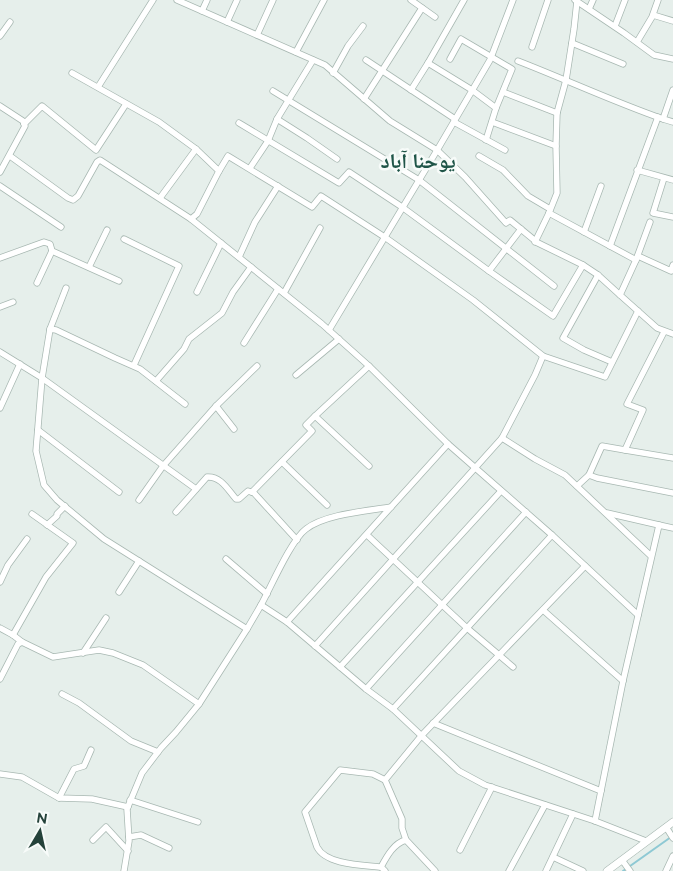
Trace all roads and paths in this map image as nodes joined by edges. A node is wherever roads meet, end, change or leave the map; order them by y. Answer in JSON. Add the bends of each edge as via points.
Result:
{"nodes":[{"id":1,"x":153,"y":0,"type":"edge"},
{"id":2,"x":177,"y":0,"type":"edge"},
{"id":3,"x":207,"y":0,"type":"edge"},
{"id":4,"x":237,"y":0,"type":"edge"},
{"id":5,"x":273,"y":0,"type":"edge"},
{"id":6,"x":324,"y":0,"type":"edge"},
{"id":7,"x":412,"y":0,"type":"edge"},
{"id":8,"x":464,"y":0,"type":"edge"},
{"id":9,"x":513,"y":0,"type":"edge"},
{"id":10,"x":548,"y":0,"type":"edge"},
{"id":11,"x":593,"y":0,"type":"edge"},
{"id":12,"x":625,"y":0,"type":"edge"},
{"id":13,"x":658,"y":0,"type":"edge"},
{"id":14,"x":576,"y":1,"type":"edge"},
{"id":15,"x":422,"y":8,"type":"junction"},
{"id":16,"x":589,"y":9,"type":"junction"},
{"id":17,"x":202,"y":11,"type":"junction"},
{"id":18,"x":653,"y":15,"type":"junction"},
{"id":19,"x":435,"y":17,"type":"dead end"},
{"id":20,"x":673,"y":20,"type":"edge"},
{"id":21,"x":10,"y":22,"type":"dead end"},
{"id":22,"x":227,"y":22,"type":"junction"},
{"id":23,"x":363,"y":26,"type":"dead end"},
{"id":24,"x":615,"y":26,"type":"junction"},
{"id":25,"x":257,"y":35,"type":"junction"},
{"id":26,"x":0,"y":36,"type":"edge"},
{"id":27,"x":637,"y":42,"type":"junction"},
{"id":28,"x":572,"y":43,"type":"junction"},
{"id":29,"x":532,"y":46,"type":"dead end"},
{"id":30,"x":296,"y":52,"type":"junction"},
{"id":31,"x":490,"y":57,"type":"junction"},
{"id":32,"x":450,"y":59,"type":"dead end"},
{"id":33,"x":673,"y":59,"type":"edge"},
{"id":34,"x":313,"y":60,"type":"junction"},
{"id":35,"x":366,"y":60,"type":"dead end"},
{"id":36,"x":518,"y":62,"type":"dead end"},
{"id":37,"x":428,"y":63,"type":"junction"},
{"id":38,"x":623,"y":64,"type":"dead end"},
{"id":39,"x":382,"y":71,"type":"junction"},
{"id":40,"x":72,"y":72,"type":"dead end"},
{"id":41,"x":333,"y":73,"type":"junction"},
{"id":42,"x":566,"y":80,"type":"junction"},
{"id":43,"x":98,"y":87,"type":"junction"},
{"id":44,"x":411,"y":90,"type":"junction"},
{"id":45,"x":472,"y":90,"type":"junction"},
{"id":46,"x":673,"y":90,"type":"edge"},
{"id":47,"x":273,"y":91,"type":"dead end"},
{"id":48,"x":502,"y":92,"type":"junction"},
{"id":49,"x":364,"y":99,"type":"junction"},
{"id":50,"x":289,"y":101,"type":"junction"},
{"id":51,"x":126,"y":104,"type":"junction"},
{"id":52,"x":0,"y":106,"type":"edge"},
{"id":53,"x":496,"y":108,"type":"junction"},
{"id":54,"x":558,"y":113,"type":"junction"},
{"id":55,"x":660,"y":118,"type":"junction"},
{"id":56,"x":277,"y":119,"type":"junction"},
{"id":57,"x":455,"y":120,"type":"junction"},
{"id":58,"x":492,"y":122,"type":"junction"},
{"id":59,"x":673,"y":122,"type":"edge"},
{"id":60,"x":239,"y":123,"type":"dead end"},
{"id":61,"x":24,"y":124,"type":"junction"},
{"id":62,"x":486,"y":140,"type":"junction"},
{"id":63,"x":268,"y":141,"type":"junction"},
{"id":64,"x":556,"y":146,"type":"junction"},
{"id":65,"x":196,"y":149,"type":"junction"},
{"id":66,"x":437,"y":150,"type":"junction"},
{"id":67,"x":505,"y":150,"type":"dead end"},
{"id":68,"x":10,"y":156,"type":"junction"},
{"id":69,"x":479,"y":156,"type":"dead end"},
{"id":70,"x":337,"y":159,"type":"dead end"},
{"id":71,"x":250,"y":168,"type":"junction"},
{"id":72,"x":1,"y":169,"type":"edge"},
{"id":73,"x":637,"y":170,"type":"junction"},
{"id":74,"x":219,"y":171,"type":"junction"},
{"id":75,"x":664,"y":178,"type":"junction"},
{"id":76,"x":418,"y":180,"type":"junction"},
{"id":77,"x":673,"y":180,"type":"edge"},
{"id":78,"x":0,"y":186,"type":"edge"},
{"id":79,"x":278,"y":186,"type":"junction"},
{"id":80,"x":601,"y":186,"type":"dead end"},
{"id":81,"x":160,"y":198,"type":"junction"},
{"id":82,"x":402,"y":208,"type":"junction"},
{"id":83,"x":550,"y":211,"type":"junction"},
{"id":84,"x":673,"y":217,"type":"edge"},
{"id":85,"x":192,"y":219,"type":"junction"},
{"id":86,"x":650,"y":222,"type":"dead end"},
{"id":87,"x":60,"y":227,"type":"dead end"},
{"id":88,"x":320,"y":228,"type":"dead end"},
{"id":89,"x":520,"y":229,"type":"junction"},
{"id":90,"x":107,"y":230,"type":"dead end"},
{"id":91,"x":584,"y":232,"type":"junction"},
{"id":92,"x":386,"y":238,"type":"junction"},
{"id":93,"x":124,"y":239,"type":"dead end"},
{"id":94,"x":536,"y":242,"type":"junction"},
{"id":95,"x":221,"y":243,"type":"junction"},
{"id":96,"x":610,"y":246,"type":"junction"},
{"id":97,"x":507,"y":248,"type":"junction"},
{"id":98,"x":52,"y":250,"type":"junction"},
{"id":99,"x":239,"y":257,"type":"junction"},
{"id":100,"x":0,"y":258,"type":"edge"},
{"id":101,"x":637,"y":258,"type":"junction"},
{"id":102,"x":583,"y":265,"type":"junction"},
{"id":103,"x":673,"y":265,"type":"edge"},
{"id":104,"x":89,"y":267,"type":"junction"},
{"id":105,"x":251,"y":267,"type":"junction"},
{"id":106,"x":489,"y":271,"type":"junction"},
{"id":107,"x":598,"y":275,"type":"junction"},
{"id":108,"x":120,"y":281,"type":"dead end"},
{"id":109,"x":38,"y":283,"type":"dead end"},
{"id":110,"x":554,"y":286,"type":"dead end"},
{"id":111,"x":66,"y":288,"type":"dead end"},
{"id":112,"x":281,"y":291,"type":"junction"},
{"id":113,"x":197,"y":292,"type":"dead end"},
{"id":114,"x":620,"y":295,"type":"junction"},
{"id":115,"x":13,"y":302,"type":"dead end"},
{"id":116,"x":0,"y":307,"type":"edge"},
{"id":117,"x":638,"y":311,"type":"junction"},
{"id":118,"x":50,"y":329,"type":"junction"},
{"id":119,"x":329,"y":330,"type":"junction"},
{"id":120,"x":664,"y":332,"type":"junction"},
{"id":121,"x":673,"y":334,"type":"edge"},
{"id":122,"x":339,"y":339,"type":"junction"},
{"id":123,"x":244,"y":343,"type":"dead end"},
{"id":124,"x":0,"y":352,"type":"edge"},
{"id":125,"x":543,"y":356,"type":"junction"},
{"id":126,"x":612,"y":362,"type":"junction"},
{"id":127,"x":20,"y":364,"type":"junction"},
{"id":128,"x":134,"y":365,"type":"junction"},
{"id":129,"x":257,"y":366,"type":"dead end"},
{"id":130,"x":368,"y":366,"type":"junction"},
{"id":131,"x":296,"y":375,"type":"dead end"},
{"id":132,"x":42,"y":378,"type":"junction"},
{"id":133,"x":156,"y":381,"type":"junction"},
{"id":134,"x":185,"y":404,"type":"dead end"},
{"id":135,"x":216,"y":406,"type":"junction"},
{"id":136,"x":0,"y":408,"type":"edge"},
{"id":137,"x":315,"y":416,"type":"junction"},
{"id":138,"x":234,"y":429,"type":"dead end"},
{"id":139,"x":38,"y":430,"type":"junction"},
{"id":140,"x":502,"y":438,"type":"junction"},
{"id":141,"x":448,"y":444,"type":"junction"},
{"id":142,"x":625,"y":450,"type":"junction"},
{"id":143,"x":673,"y":458,"type":"edge"},
{"id":144,"x":282,"y":462,"type":"junction"},
{"id":145,"x":163,"y":466,"type":"junction"},
{"id":146,"x":369,"y":466,"type":"dead end"},
{"id":147,"x":475,"y":468,"type":"junction"},
{"id":148,"x":589,"y":475,"type":"junction"},
{"id":149,"x":577,"y":486,"type":"junction"},
{"id":150,"x":196,"y":490,"type":"junction"},
{"id":151,"x":501,"y":491,"type":"junction"},
{"id":152,"x":119,"y":492,"type":"dead end"},
{"id":153,"x":252,"y":492,"type":"junction"},
{"id":154,"x":673,"y":493,"type":"edge"},
{"id":155,"x":140,"y":500,"type":"dead end"},
{"id":156,"x":327,"y":505,"type":"dead end"},
{"id":157,"x":64,"y":506,"type":"junction"},
{"id":158,"x":392,"y":507,"type":"junction"},
{"id":159,"x":176,"y":512,"type":"dead end"},
{"id":160,"x":526,"y":512,"type":"junction"},
{"id":161,"x":606,"y":513,"type":"junction"},
{"id":162,"x":32,"y":514,"type":"dead end"},
{"id":163,"x":47,"y":525,"type":"junction"},
{"id":164,"x":659,"y":525,"type":"junction"},
{"id":165,"x":673,"y":528,"type":"edge"},
{"id":166,"x":552,"y":534,"type":"junction"},
{"id":167,"x":367,"y":535,"type":"junction"},
{"id":168,"x":27,"y":539,"type":"dead end"},
{"id":169,"x":298,"y":540,"type":"junction"},
{"id":170,"x":651,"y":556,"type":"junction"},
{"id":171,"x":226,"y":559,"type":"dead end"},
{"id":172,"x":393,"y":559,"type":"junction"},
{"id":173,"x":139,"y":561,"type":"junction"},
{"id":174,"x":585,"y":566,"type":"junction"},
{"id":175,"x":0,"y":582,"type":"edge"},
{"id":176,"x":418,"y":582,"type":"junction"},
{"id":177,"x":119,"y":592,"type":"dead end"},
{"id":178,"x":267,"y":594,"type":"junction"},
{"id":179,"x":261,"y":605,"type":"junction"},
{"id":180,"x":442,"y":605,"type":"junction"},
{"id":181,"x":543,"y":610,"type":"junction"},
{"id":182,"x":638,"y":615,"type":"junction"},
{"id":183,"x":106,"y":618,"type":"dead end"},
{"id":184,"x":287,"y":622,"type":"junction"},
{"id":185,"x":0,"y":628,"type":"edge"},
{"id":186,"x":467,"y":628,"type":"junction"},
{"id":187,"x":247,"y":629,"type":"junction"},
{"id":188,"x":13,"y":635,"type":"junction"},
{"id":189,"x":22,"y":642,"type":"junction"},
{"id":190,"x":315,"y":646,"type":"junction"},
{"id":191,"x":83,"y":653,"type":"junction"},
{"id":192,"x":499,"y":655,"type":"junction"},
{"id":193,"x":340,"y":667,"type":"junction"},
{"id":194,"x":514,"y":667,"type":"dead end"},
{"id":195,"x":0,"y":679,"type":"edge"},
{"id":196,"x":623,"y":681,"type":"junction"},
{"id":197,"x":366,"y":689,"type":"junction"},
{"id":198,"x":62,"y":694,"type":"dead end"},
{"id":199,"x":199,"y":704,"type":"junction"},
{"id":200,"x":393,"y":709,"type":"junction"},
{"id":201,"x":433,"y":723,"type":"junction"},
{"id":202,"x":422,"y":735,"type":"junction"},
{"id":203,"x":90,"y":750,"type":"dead end"},
{"id":204,"x":158,"y":752,"type":"junction"},
{"id":205,"x":0,"y":774,"type":"edge"},
{"id":206,"x":386,"y":780,"type":"junction"},
{"id":207,"x":492,"y":787,"type":"junction"},
{"id":208,"x":601,"y":791,"type":"junction"},
{"id":209,"x":59,"y":798,"type":"junction"},
{"id":210,"x":130,"y":800,"type":"junction"},
{"id":211,"x":545,"y":805,"type":"junction"},
{"id":212,"x":128,"y":807,"type":"junction"},
{"id":213,"x":573,"y":814,"type":"junction"},
{"id":214,"x":595,"y":821,"type":"junction"},
{"id":215,"x":198,"y":822,"type":"dead end"},
{"id":216,"x":673,"y":822,"type":"edge"},
{"id":217,"x":666,"y":828,"type":"junction"},
{"id":218,"x":129,"y":837,"type":"junction"},
{"id":219,"x":673,"y":838,"type":"edge"},
{"id":220,"x":94,"y":840,"type":"dead end"},
{"id":221,"x":406,"y":840,"type":"junction"},
{"id":222,"x":646,"y":841,"type":"junction"},
{"id":223,"x":170,"y":848,"type":"dead end"},
{"id":224,"x":460,"y":850,"type":"dead end"},
{"id":225,"x":128,"y":851,"type":"junction"},
{"id":226,"x":673,"y":856,"type":"edge"},
{"id":227,"x":553,"y":857,"type":"junction"},
{"id":228,"x":623,"y":862,"type":"junction"},
{"id":229,"x":383,"y":869,"type":"edge"},
{"id":230,"x":124,"y":871,"type":"edge"},
{"id":231,"x":435,"y":871,"type":"edge"},
{"id":232,"x":509,"y":871,"type":"edge"},
{"id":233,"x":546,"y":871,"type":"edge"},
{"id":234,"x":584,"y":871,"type":"edge"},
{"id":235,"x":607,"y":871,"type":"edge"},
{"id":236,"x":630,"y":871,"type":"edge"},
{"id":237,"x":666,"y":871,"type":"edge"}],
"edges":[{"from":1,"to":43,"type":"street"},
{"from":2,"to":17,"type":"street"},
{"from":3,"to":17,"type":"street"},
{"from":4,"to":22,"type":"street"},
{"from":5,"to":25,"type":"street"},
{"from":6,"to":30,"type":"street"},
{"from":7,"to":15,"type":"street"},
{"from":8,"to":37,"type":"street"},
{"from":9,"to":31,"type":"street"},
{"from":10,"to":29,"type":"street"},
{"from":11,"to":16,"type":"street"},
{"from":12,"to":24,"type":"street"},
{"from":13,"to":18,"type":"street"},
{"from":14,"to":16,"type":"street"},
{"from":14,"to":28,"type":"street"},
{"from":15,"to":19,"type":"street"},
{"from":15,"to":39,"type":"street"},
{"from":16,"to":24,"type":"street"},
{"from":17,"to":22,"type":"street"},
{"from":18,"to":20,"type":"street"},
{"from":18,"to":27,"type":"street"},
{"from":21,"to":26,"type":"street"},
{"from":22,"to":25,"type":"street"},
{"from":23,"to":41,"type":"street"},
{"from":24,"to":27,"type":"street"},
{"from":25,"to":30,"type":"street"},
{"from":27,"to":33,"type":"street","via":[[654,55]]},
{"from":28,"to":38,"type":"street"},
{"from":28,"to":42,"type":"street"},
{"from":30,"to":34,"type":"street"},
{"from":31,"to":32,"type":"street","via":[[461,39]]},
{"from":31,"to":45,"type":"street"},
{"from":31,"to":48,"type":"street","via":[[512,69]]},
{"from":34,"to":41,"type":"street"},
{"from":34,"to":50,"type":"street"},
{"from":35,"to":39,"type":"street"},
{"from":36,"to":42,"type":"street"},
{"from":37,"to":44,"type":"street"},
{"from":37,"to":45,"type":"street"},
{"from":39,"to":44,"type":"street"},
{"from":39,"to":49,"type":"street"},
{"from":40,"to":43,"type":"street"},
{"from":41,"to":49,"type":"street"},
{"from":42,"to":54,"type":"street"},
{"from":42,"to":55,"type":"street"},
{"from":43,"to":51,"type":"street"},
{"from":44,"to":57,"type":"street"},
{"from":45,"to":53,"type":"street"},
{"from":45,"to":57,"type":"street"},
{"from":46,"to":55,"type":"street"},
{"from":47,"to":50,"type":"street"},
{"from":48,"to":53,"type":"street"},
{"from":48,"to":54,"type":"street"},
{"from":49,"to":66,"type":"street","via":[[390,121]]},
{"from":50,"to":56,"type":"street"},
{"from":50,"to":76,"type":"street"},
{"from":51,"to":61,"type":"street","via":[[96,150],[42,106]]},
{"from":51,"to":65,"type":"street","via":[[159,122]]},
{"from":52,"to":61,"type":"street"},
{"from":53,"to":58,"type":"street"},
{"from":54,"to":64,"type":"street"},
{"from":55,"to":59,"type":"street"},
{"from":55,"to":73,"type":"street"},
{"from":56,"to":63,"type":"street"},
{"from":56,"to":70,"type":"street"},
{"from":57,"to":62,"type":"street"},
{"from":57,"to":66,"type":"street"},
{"from":58,"to":62,"type":"street"},
{"from":58,"to":64,"type":"street"},
{"from":60,"to":63,"type":"street"},
{"from":61,"to":68,"type":"street"},
{"from":62,"to":67,"type":"street"},
{"from":63,"to":71,"type":"street"},
{"from":63,"to":82,"type":"street","via":[[339,183],[349,172]]},
{"from":64,"to":83,"type":"street","via":[[557,193]]},
{"from":65,"to":74,"type":"street"},
{"from":65,"to":81,"type":"street"},
{"from":66,"to":76,"type":"street"},
{"from":66,"to":89,"type":"street","via":[[506,223],[510,220]]},
{"from":68,"to":72,"type":"street"},
{"from":68,"to":81,"type":"street","via":[[73,200],[100,160]]},
{"from":69,"to":83,"type":"street","via":[[503,170],[528,196]]},
{"from":71,"to":74,"type":"street","via":[[228,156]]},
{"from":71,"to":79,"type":"street"},
{"from":73,"to":75,"type":"street"},
{"from":73,"to":96,"type":"street"},
{"from":74,"to":85,"type":"street"},
{"from":75,"to":77,"type":"street"},
{"from":75,"to":84,"type":"street","via":[[653,214]]},
{"from":76,"to":82,"type":"street"},
{"from":76,"to":97,"type":"street"},
{"from":78,"to":87,"type":"street"},
{"from":79,"to":92,"type":"street","via":[[312,207],[321,196]]},
{"from":79,"to":99,"type":"street","via":[[255,222]]},
{"from":80,"to":91,"type":"street"},
{"from":81,"to":85,"type":"street"},
{"from":82,"to":92,"type":"street"},
{"from":82,"to":106,"type":"street"},
{"from":83,"to":91,"type":"street"},
{"from":83,"to":94,"type":"street"},
{"from":85,"to":95,"type":"street"},
{"from":86,"to":101,"type":"street"},
{"from":88,"to":112,"type":"street"},
{"from":89,"to":94,"type":"street"},
{"from":89,"to":97,"type":"street"},
{"from":90,"to":104,"type":"street"},
{"from":91,"to":96,"type":"street"},
{"from":92,"to":119,"type":"street"},
{"from":92,"to":125,"type":"street","via":[[473,300]]},
{"from":93,"to":128,"type":"street","via":[[179,266]]},
{"from":94,"to":102,"type":"street"},
{"from":95,"to":99,"type":"street"},
{"from":95,"to":113,"type":"street"},
{"from":96,"to":101,"type":"street"},
{"from":97,"to":106,"type":"street"},
{"from":97,"to":110,"type":"street"},
{"from":98,"to":100,"type":"street","via":[[50,244],[44,242]]},
{"from":98,"to":104,"type":"street"},
{"from":98,"to":109,"type":"street"},
{"from":99,"to":105,"type":"street"},
{"from":101,"to":103,"type":"street","via":[[671,271]]},
{"from":101,"to":114,"type":"street"},
{"from":102,"to":106,"type":"street","via":[[553,316]]},
{"from":102,"to":107,"type":"street"},
{"from":104,"to":108,"type":"street"},
{"from":105,"to":112,"type":"street"},
{"from":105,"to":133,"type":"street","via":[[232,292],[222,314],[189,339]]},
{"from":107,"to":114,"type":"street"},
{"from":107,"to":126,"type":"street","via":[[563,338]]},
{"from":111,"to":118,"type":"street"},
{"from":112,"to":119,"type":"street"},
{"from":112,"to":123,"type":"street"},
{"from":114,"to":117,"type":"street"},
{"from":115,"to":116,"type":"street"},
{"from":117,"to":120,"type":"street"},
{"from":117,"to":126,"type":"street"},
{"from":118,"to":128,"type":"street"},
{"from":118,"to":132,"type":"street"},
{"from":119,"to":122,"type":"street"},
{"from":120,"to":121,"type":"street"},
{"from":120,"to":142,"type":"street","via":[[628,404],[643,410]]},
{"from":122,"to":130,"type":"street"},
{"from":122,"to":131,"type":"street"},
{"from":124,"to":127,"type":"street"},
{"from":125,"to":126,"type":"street","via":[[603,377]]},
{"from":125,"to":140,"type":"street"},
{"from":127,"to":132,"type":"street"},
{"from":127,"to":136,"type":"street"},
{"from":128,"to":133,"type":"street"},
{"from":129,"to":135,"type":"street"},
{"from":130,"to":137,"type":"street"},
{"from":130,"to":141,"type":"street"},
{"from":132,"to":139,"type":"street"},
{"from":132,"to":145,"type":"street"},
{"from":133,"to":134,"type":"street"},
{"from":135,"to":138,"type":"street"},
{"from":135,"to":145,"type":"street"},
{"from":137,"to":144,"type":"street","via":[[306,425],[312,431]]},
{"from":137,"to":146,"type":"street"},
{"from":139,"to":152,"type":"street"},
{"from":139,"to":157,"type":"street","via":[[36,451],[44,485]]},
{"from":140,"to":147,"type":"street"},
{"from":140,"to":149,"type":"street","via":[[565,475]]},
{"from":141,"to":147,"type":"street"},
{"from":141,"to":158,"type":"street"},
{"from":142,"to":143,"type":"street"},
{"from":142,"to":148,"type":"street","via":[[602,446]]},
{"from":144,"to":153,"type":"street"},
{"from":144,"to":156,"type":"street"},
{"from":145,"to":150,"type":"street"},
{"from":145,"to":155,"type":"street"},
{"from":147,"to":151,"type":"street"},
{"from":147,"to":172,"type":"street"},
{"from":148,"to":149,"type":"street"},
{"from":148,"to":154,"type":"street"},
{"from":149,"to":161,"type":"street"},
{"from":150,"to":153,"type":"street","via":[[207,477],[212,477],[219,480],[236,499],[248,491]]},
{"from":150,"to":159,"type":"street"},
{"from":151,"to":160,"type":"street"},
{"from":151,"to":176,"type":"street"},
{"from":153,"to":169,"type":"street"},
{"from":157,"to":163,"type":"street"},
{"from":157,"to":173,"type":"street","via":[[104,539]]},
{"from":158,"to":167,"type":"street"},
{"from":158,"to":169,"type":"street","via":[[320,521],[305,530]]},
{"from":160,"to":166,"type":"street"},
{"from":160,"to":180,"type":"street"},
{"from":161,"to":164,"type":"street"},
{"from":161,"to":170,"type":"street"},
{"from":162,"to":163,"type":"street"},
{"from":163,"to":188,"type":"street","via":[[73,543],[46,577]]},
{"from":164,"to":165,"type":"street"},
{"from":164,"to":170,"type":"street"},
{"from":166,"to":174,"type":"street"},
{"from":166,"to":186,"type":"street"},
{"from":167,"to":172,"type":"street"},
{"from":167,"to":184,"type":"street"},
{"from":168,"to":175,"type":"street","via":[[8,564]]},
{"from":169,"to":178,"type":"street"},
{"from":170,"to":182,"type":"street"},
{"from":171,"to":178,"type":"street"},
{"from":172,"to":176,"type":"street"},
{"from":172,"to":190,"type":"street"},
{"from":173,"to":177,"type":"street"},
{"from":173,"to":187,"type":"street"},
{"from":174,"to":181,"type":"street"},
{"from":174,"to":182,"type":"street"},
{"from":176,"to":180,"type":"street"},
{"from":176,"to":193,"type":"street"},
{"from":178,"to":179,"type":"street"},
{"from":179,"to":184,"type":"street"},
{"from":179,"to":187,"type":"street"},
{"from":180,"to":186,"type":"street"},
{"from":180,"to":197,"type":"street"},
{"from":181,"to":192,"type":"street"},
{"from":181,"to":196,"type":"street"},
{"from":182,"to":196,"type":"street"},
{"from":183,"to":191,"type":"street"},
{"from":184,"to":190,"type":"street"},
{"from":185,"to":188,"type":"street"},
{"from":186,"to":192,"type":"street"},
{"from":186,"to":200,"type":"street"},
{"from":187,"to":199,"type":"street"},
{"from":188,"to":189,"type":"street"},
{"from":189,"to":191,"type":"street","via":[[53,656]]},
{"from":189,"to":195,"type":"street"},
{"from":190,"to":193,"type":"street"},
{"from":191,"to":199,"type":"street","via":[[99,650],[143,665]]},
{"from":192,"to":194,"type":"street"},
{"from":192,"to":201,"type":"street"},
{"from":193,"to":197,"type":"street"},
{"from":196,"to":208,"type":"street"},
{"from":197,"to":200,"type":"street"},
{"from":198,"to":204,"type":"street","via":[[131,741]]},
{"from":199,"to":204,"type":"street"},
{"from":200,"to":202,"type":"street"},
{"from":201,"to":202,"type":"street"},
{"from":201,"to":208,"type":"street"},
{"from":202,"to":206,"type":"street"},
{"from":202,"to":207,"type":"street","via":[[459,772]]},
{"from":203,"to":209,"type":"street","via":[[84,766],[74,769]]},
{"from":204,"to":210,"type":"street","via":[[142,773]]},
{"from":205,"to":209,"type":"street","via":[[27,779]]},
{"from":206,"to":221,"type":"street","via":[[402,819]]},
{"from":206,"to":229,"type":"street","via":[[372,774],[340,770],[305,812],[319,851],[337,862]]},
{"from":207,"to":211,"type":"street"},
{"from":207,"to":224,"type":"street"},
{"from":208,"to":214,"type":"street"},
{"from":209,"to":212,"type":"street","via":[[92,799]]},
{"from":210,"to":212,"type":"street"},
{"from":210,"to":215,"type":"street"},
{"from":211,"to":213,"type":"street"},
{"from":211,"to":232,"type":"street"},
{"from":212,"to":218,"type":"street"},
{"from":213,"to":214,"type":"street"},
{"from":213,"to":227,"type":"street"},
{"from":214,"to":222,"type":"street"},
{"from":216,"to":217,"type":"street"},
{"from":217,"to":219,"type":"street"},
{"from":217,"to":222,"type":"street"},
{"from":218,"to":223,"type":"street","via":[[141,835]]},
{"from":218,"to":225,"type":"street"},
{"from":220,"to":225,"type":"street","via":[[106,827]]},
{"from":221,"to":229,"type":"street","via":[[398,842],[385,859]]},
{"from":221,"to":231,"type":"street"},
{"from":222,"to":228,"type":"street"},
{"from":225,"to":230,"type":"street"},
{"from":226,"to":237,"type":"street"},
{"from":227,"to":233,"type":"street"},
{"from":227,"to":234,"type":"street"},
{"from":228,"to":235,"type":"street"},
{"from":228,"to":236,"type":"street"}]}
